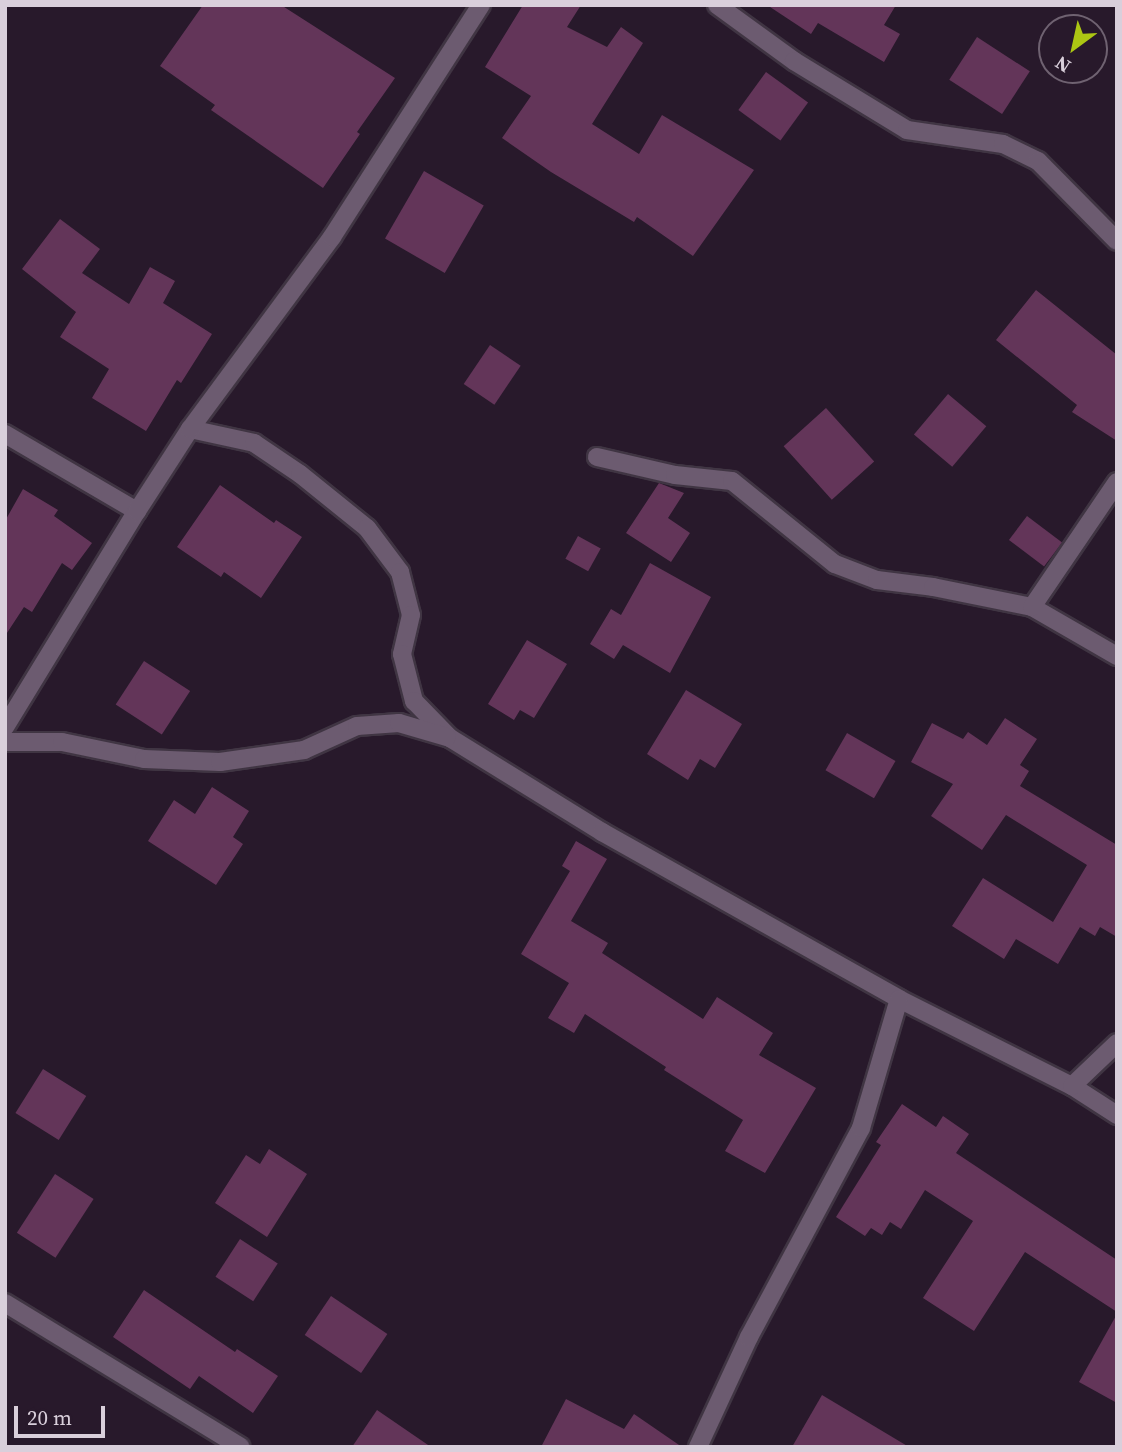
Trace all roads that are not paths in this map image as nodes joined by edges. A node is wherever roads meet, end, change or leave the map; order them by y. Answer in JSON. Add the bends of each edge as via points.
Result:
{"nodes":[{"id":1,"x":481,"y":5,"type":"edge"},
{"id":2,"x":717,"y":5,"type":"edge"},
{"id":3,"x":1117,"y":241,"type":"edge"},
{"id":4,"x":190,"y":429,"type":"junction"},
{"id":5,"x":5,"y":434,"type":"edge"},
{"id":6,"x":597,"y":457,"type":"dead end"},
{"id":7,"x":1117,"y":482,"type":"edge"},
{"id":8,"x":136,"y":511,"type":"junction"},
{"id":9,"x":1032,"y":607,"type":"junction"},
{"id":10,"x":1117,"y":656,"type":"edge"},
{"id":11,"x":5,"y":727,"type":"edge"},
{"id":12,"x":450,"y":738,"type":"junction"},
{"id":13,"x":5,"y":742,"type":"edge"},
{"id":14,"x":899,"y":999,"type":"junction"},
{"id":15,"x":1117,"y":1044,"type":"edge"},
{"id":16,"x":1072,"y":1086,"type":"junction"},
{"id":17,"x":1117,"y":1115,"type":"edge"},
{"id":18,"x":5,"y":1303,"type":"edge"},
{"id":19,"x":241,"y":1447,"type":"edge"},
{"id":20,"x":698,"y":1447,"type":"edge"}],
"edges":[{"from":1,"to":4,"type":"street","via":[[332,237]]},
{"from":2,"to":3,"type":"street","via":[[794,61],[907,130],[1003,144],[1038,161]]},
{"from":4,"to":8,"type":"street"},
{"from":4,"to":12,"type":"street","via":[[254,443],[367,527],[400,572],[411,615],[402,654],[414,701]]},
{"from":5,"to":8,"type":"street"},
{"from":6,"to":9,"type":"street","via":[[675,475],[732,481],[835,564],[877,580]]},
{"from":7,"to":9,"type":"street"},
{"from":8,"to":11,"type":"street"},
{"from":9,"to":10,"type":"street"},
{"from":12,"to":13,"type":"street","via":[[399,723],[356,726],[304,750],[220,762],[144,759],[62,742]]},
{"from":12,"to":14,"type":"street","via":[[602,832]]},
{"from":14,"to":16,"type":"street"},
{"from":14,"to":20,"type":"street","via":[[861,1128],[749,1336]]},
{"from":15,"to":16,"type":"street"},
{"from":16,"to":17,"type":"street"},
{"from":18,"to":19,"type":"street"}]}
